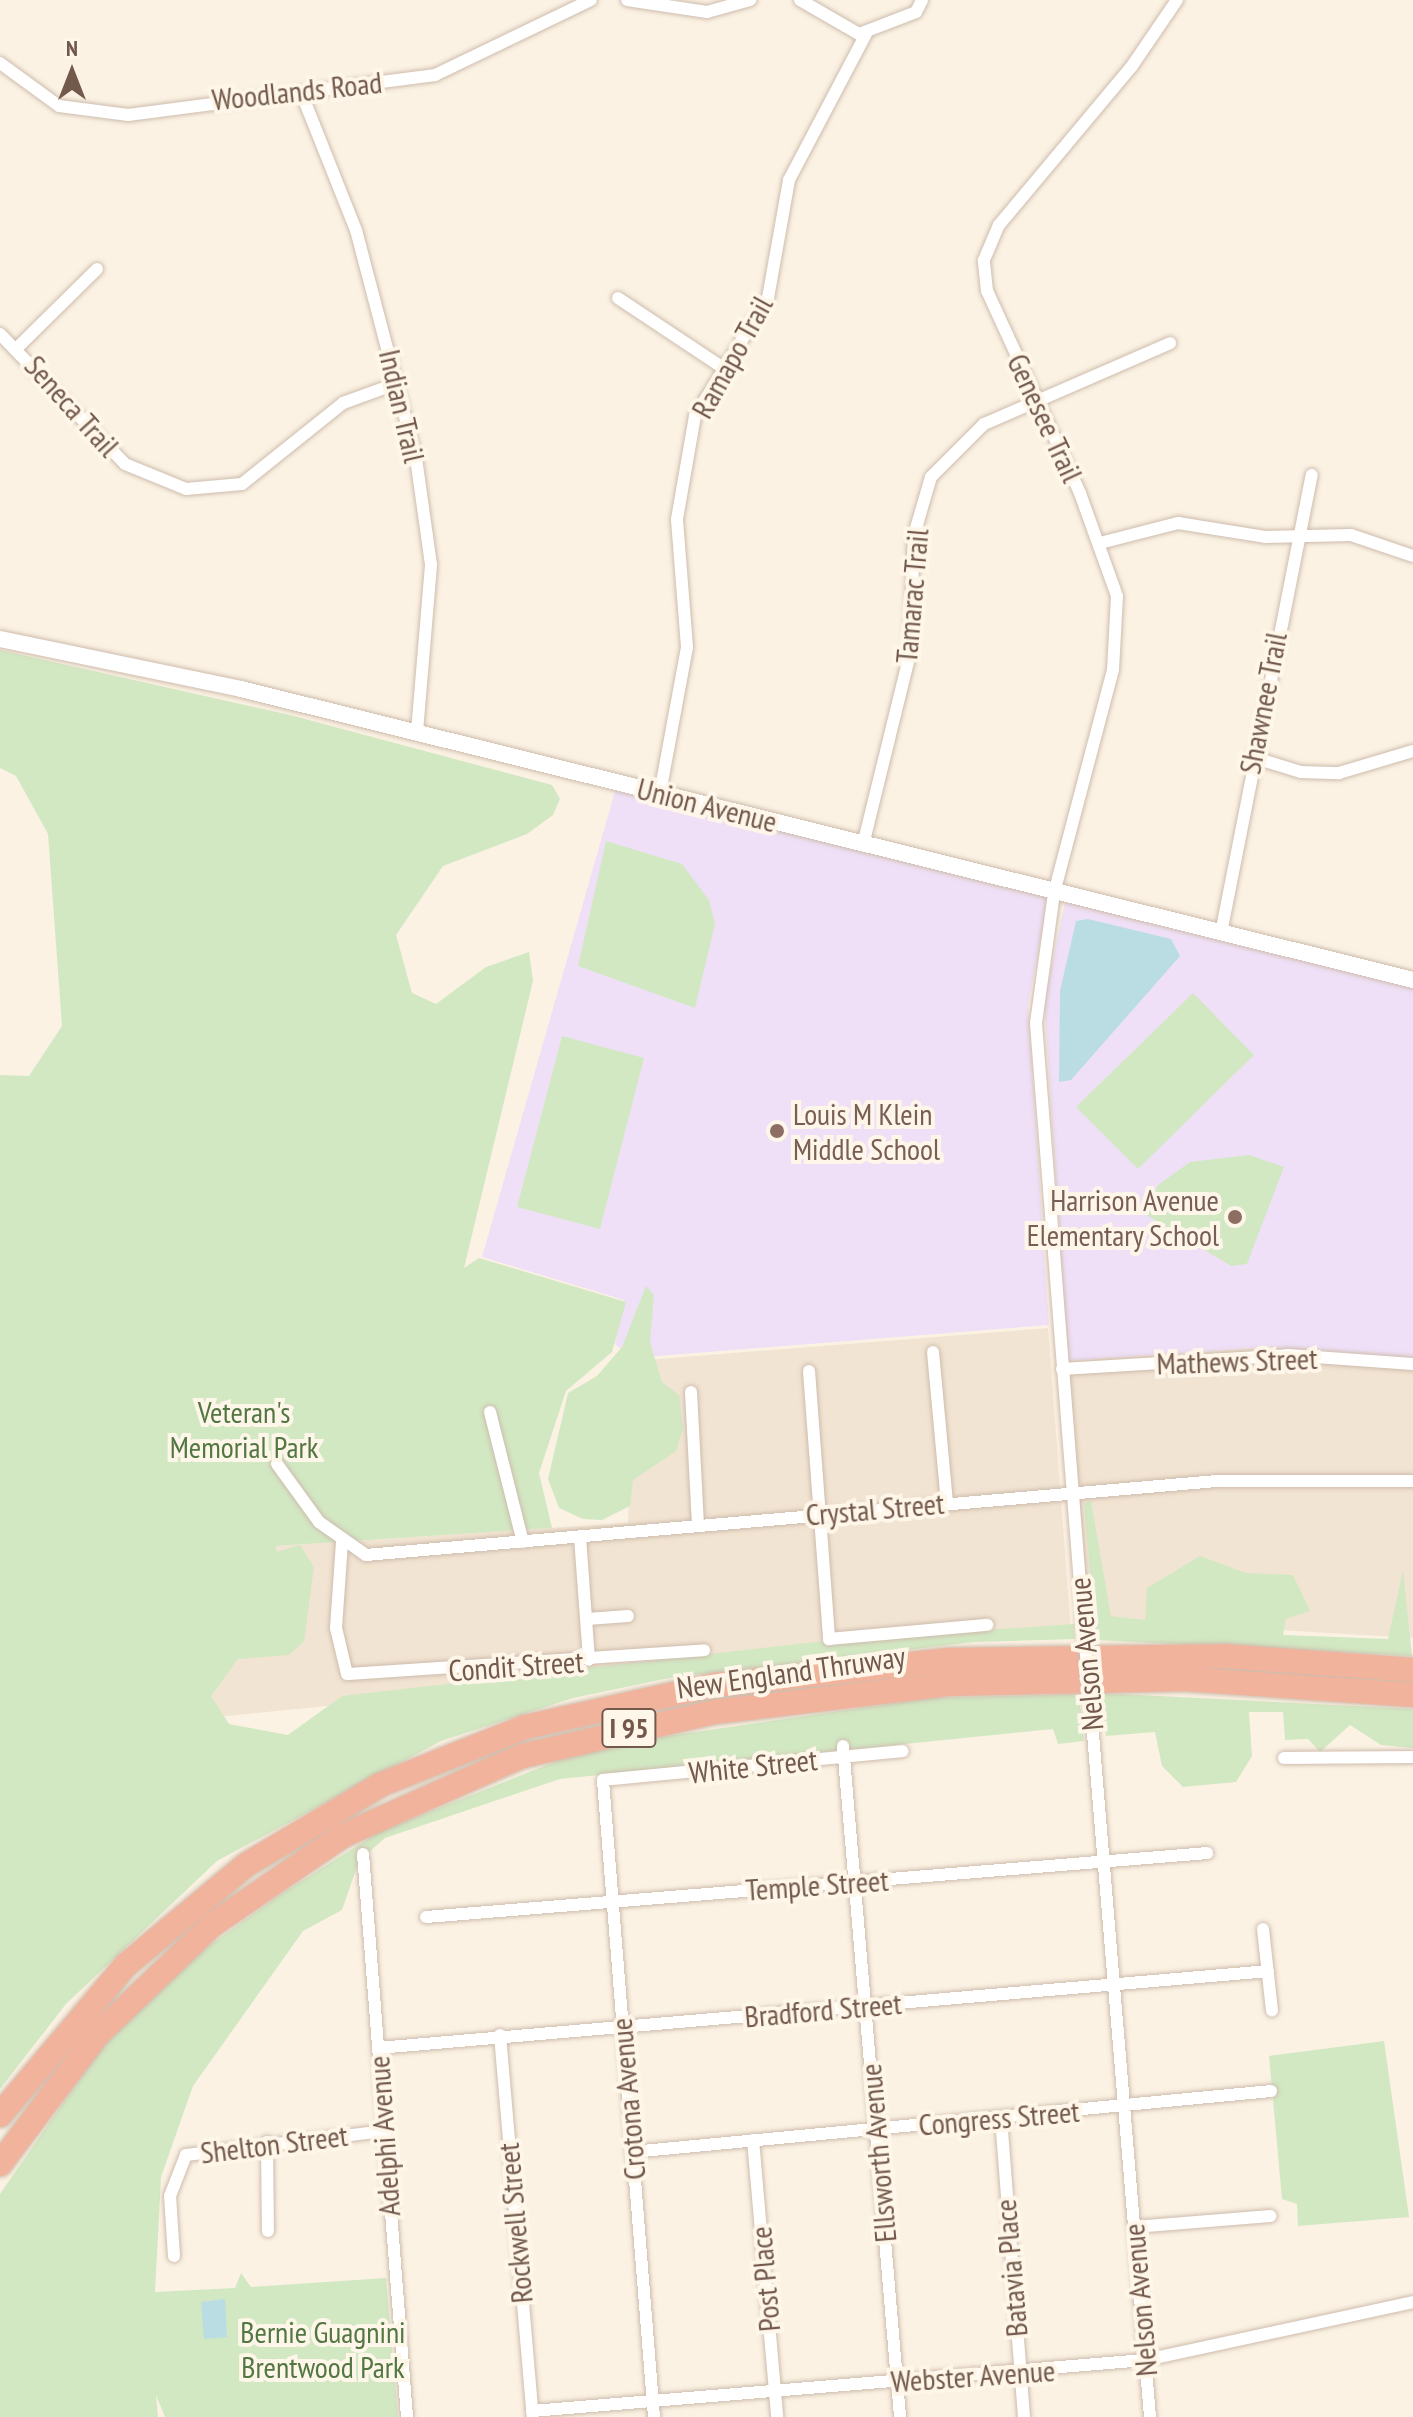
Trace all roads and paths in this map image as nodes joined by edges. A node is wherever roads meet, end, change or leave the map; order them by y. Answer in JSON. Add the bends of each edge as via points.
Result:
{"nodes":[{"id":1,"x":591,"y":0,"type":"edge"},
{"id":2,"x":627,"y":0,"type":"edge"},
{"id":3,"x":750,"y":0,"type":"edge"},
{"id":4,"x":800,"y":0,"type":"edge"},
{"id":5,"x":922,"y":0,"type":"edge"},
{"id":6,"x":1177,"y":0,"type":"edge"},
{"id":7,"x":866,"y":34,"type":"junction"},
{"id":8,"x":0,"y":63,"type":"edge"},
{"id":9,"x":301,"y":92,"type":"junction"},
{"id":10,"x":97,"y":269,"type":"dead end"},
{"id":11,"x":618,"y":298,"type":"dead end"},
{"id":12,"x":0,"y":334,"type":"edge"},
{"id":13,"x":1170,"y":343,"type":"dead end"},
{"id":14,"x":18,"y":347,"type":"junction"},
{"id":15,"x":725,"y":369,"type":"junction"},
{"id":16,"x":398,"y":383,"type":"junction"},
{"id":17,"x":1036,"y":401,"type":"junction"},
{"id":18,"x":1312,"y":475,"type":"dead end"},
{"id":19,"x":1294,"y":538,"type":"junction"},
{"id":20,"x":1100,"y":543,"type":"junction"},
{"id":21,"x":1413,"y":556,"type":"edge"},
{"id":22,"x":0,"y":639,"type":"edge"},
{"id":23,"x":417,"y":733,"type":"junction"},
{"id":24,"x":1413,"y":751,"type":"edge"},
{"id":25,"x":1252,"y":757,"type":"junction"},
{"id":26,"x":660,"y":793,"type":"junction"},
{"id":27,"x":863,"y":845,"type":"junction"},
{"id":28,"x":1054,"y":893,"type":"junction"},
{"id":29,"x":1221,"y":933,"type":"junction"},
{"id":30,"x":1413,"y":980,"type":"edge"},
{"id":31,"x":933,"y":1352,"type":"dead end"},
{"id":32,"x":1413,"y":1364,"type":"edge"},
{"id":33,"x":1062,"y":1369,"type":"junction"},
{"id":34,"x":809,"y":1371,"type":"dead end"},
{"id":35,"x":691,"y":1392,"type":"dead end"},
{"id":36,"x":490,"y":1412,"type":"dead end"},
{"id":37,"x":277,"y":1464,"type":"dead end"},
{"id":38,"x":1413,"y":1481,"type":"edge"},
{"id":39,"x":1073,"y":1495,"type":"junction"},
{"id":40,"x":947,"y":1503,"type":"junction"},
{"id":41,"x":821,"y":1514,"type":"junction"},
{"id":42,"x":698,"y":1526,"type":"junction"},
{"id":43,"x":580,"y":1537,"type":"junction"},
{"id":44,"x":342,"y":1542,"type":"junction"},
{"id":45,"x":523,"y":1542,"type":"junction"},
{"id":46,"x":628,"y":1616,"type":"dead end"},
{"id":47,"x":587,"y":1619,"type":"junction"},
{"id":48,"x":987,"y":1625,"type":"dead end"},
{"id":49,"x":704,"y":1650,"type":"dead end"},
{"id":50,"x":589,"y":1660,"type":"junction"},
{"id":51,"x":1413,"y":1670,"type":"edge"},
{"id":52,"x":1413,"y":1695,"type":"edge"},
{"id":53,"x":843,"y":1751,"type":"junction"},
{"id":54,"x":903,"y":1751,"type":"dead end"},
{"id":55,"x":1413,"y":1757,"type":"edge"},
{"id":56,"x":1284,"y":1758,"type":"dead end"},
{"id":57,"x":603,"y":1780,"type":"joint"},
{"id":58,"x":1207,"y":1853,"type":"dead end"},
{"id":59,"x":363,"y":1854,"type":"dead end"},
{"id":60,"x":1105,"y":1860,"type":"junction"},
{"id":61,"x":855,"y":1883,"type":"junction"},
{"id":62,"x":611,"y":1899,"type":"junction"},
{"id":63,"x":426,"y":1917,"type":"dead end"},
{"id":64,"x":1263,"y":1929,"type":"dead end"},
{"id":65,"x":1268,"y":1971,"type":"junction"},
{"id":66,"x":1115,"y":1984,"type":"junction"},
{"id":67,"x":866,"y":2006,"type":"junction"},
{"id":68,"x":1272,"y":2011,"type":"dead end"},
{"id":69,"x":622,"y":2027,"type":"junction"},
{"id":70,"x":500,"y":2035,"type":"junction"},
{"id":71,"x":378,"y":2048,"type":"junction"},
{"id":72,"x":1271,"y":2091,"type":"dead end"},
{"id":73,"x":1125,"y":2106,"type":"junction"},
{"id":74,"x":0,"y":2115,"type":"edge"},
{"id":75,"x":1001,"y":2118,"type":"junction"},
{"id":76,"x":876,"y":2129,"type":"junction"},
{"id":77,"x":384,"y":2131,"type":"junction"},
{"id":78,"x":753,"y":2140,"type":"junction"},
{"id":79,"x":267,"y":2142,"type":"junction"},
{"id":80,"x":632,"y":2152,"type":"junction"},
{"id":81,"x":0,"y":2164,"type":"edge"},
{"id":82,"x":1271,"y":2216,"type":"dead end"},
{"id":83,"x":1134,"y":2227,"type":"junction"},
{"id":84,"x":268,"y":2231,"type":"dead end"},
{"id":85,"x":174,"y":2256,"type":"dead end"},
{"id":86,"x":1413,"y":2302,"type":"edge"},
{"id":87,"x":1145,"y":2360,"type":"junction"},
{"id":88,"x":1020,"y":2372,"type":"junction"},
{"id":89,"x":897,"y":2381,"type":"junction"},
{"id":90,"x":775,"y":2392,"type":"junction"},
{"id":91,"x":654,"y":2410,"type":"edge"},
{"id":92,"x":532,"y":2414,"type":"edge"},
{"id":93,"x":407,"y":2417,"type":"edge"},
{"id":94,"x":777,"y":2417,"type":"edge"},
{"id":95,"x":900,"y":2417,"type":"edge"},
{"id":96,"x":1024,"y":2417,"type":"edge"},
{"id":97,"x":1150,"y":2417,"type":"edge"}],
"edges":[{"from":1,"to":9,"type":"street","name":"Woodlands Road","via":[[435,75]]},
{"from":2,"to":3,"type":"street","via":[[707,12]]},
{"from":4,"to":7,"type":"street","via":[[846,31]]},
{"from":5,"to":7,"type":"street","via":[[916,12]]},
{"from":6,"to":17,"type":"street","name":"Genesee Trail","via":[[1132,66],[987,242],[987,291]]},
{"from":7,"to":15,"type":"street","name":"Ramapo Trail","via":[[789,180],[768,298]]},
{"from":8,"to":9,"type":"street","name":"Woodlands Road","via":[[59,106],[99,113]]},
{"from":9,"to":16,"type":"street","name":"Indian Trail","via":[[356,230]]},
{"from":10,"to":14,"type":"street"},
{"from":11,"to":15,"type":"street"},
{"from":12,"to":14,"type":"street","name":"Seneca Trail"},
{"from":13,"to":17,"type":"street","name":"Tamarac Trail"},
{"from":14,"to":16,"type":"street","name":"Seneca Trail","via":[[125,464],[186,489],[242,484],[343,403]]},
{"from":15,"to":26,"type":"street","name":"Ramapo Trail","via":[[695,416],[681,477],[677,519],[687,647]]},
{"from":16,"to":23,"type":"street","name":"Indian Trail","via":[[431,565]]},
{"from":17,"to":20,"type":"street","name":"Genesee Trail"},
{"from":17,"to":27,"type":"street","name":"Tamarac Trail","via":[[969,434],[924,491],[910,653]]},
{"from":18,"to":19,"type":"street","name":"Shawnee Trail"},
{"from":19,"to":20,"type":"street","via":[[1178,523]]},
{"from":19,"to":21,"type":"street","via":[[1351,535]]},
{"from":19,"to":25,"type":"street","name":"Shawnee Trail"},
{"from":20,"to":28,"type":"street","name":"Genesee Trail","via":[[1117,596],[1113,670]]},
{"from":22,"to":23,"type":"street","name":"Union Avenue"},
{"from":23,"to":26,"type":"street","name":"Union Avenue"},
{"from":24,"to":25,"type":"street","via":[[1339,773],[1301,772]]},
{"from":25,"to":29,"type":"street","name":"Shawnee Trail"},
{"from":26,"to":27,"type":"street","name":"Union Avenue"},
{"from":27,"to":28,"type":"street","name":"Union Avenue"},
{"from":28,"to":29,"type":"street","name":"Union Avenue"},
{"from":28,"to":33,"type":"street","name":"Nelson Avenue","via":[[1036,1023]]},
{"from":29,"to":30,"type":"street","name":"Union Avenue"},
{"from":31,"to":40,"type":"street"},
{"from":32,"to":33,"type":"street","name":"Mathews Street","via":[[1288,1355]]},
{"from":33,"to":39,"type":"street","name":"Nelson Avenue"},
{"from":34,"to":41,"type":"street"},
{"from":35,"to":42,"type":"street"},
{"from":36,"to":45,"type":"street"},
{"from":37,"to":44,"type":"street","via":[[300,1503]]},
{"from":38,"to":39,"type":"street","name":"Crystal Street","via":[[1257,1479]]},
{"from":39,"to":40,"type":"street","name":"Crystal Street"},
{"from":39,"to":60,"type":"street","name":"Nelson Avenue","bridge":true},
{"from":40,"to":41,"type":"street","name":"Crystal Street"},
{"from":41,"to":42,"type":"street","name":"Crystal Street"},
{"from":41,"to":48,"type":"street","via":[[829,1639]]},
{"from":42,"to":43,"type":"street","name":"Crystal Street"},
{"from":43,"to":45,"type":"street","name":"Crystal Street"},
{"from":43,"to":47,"type":"street"},
{"from":44,"to":45,"type":"street","name":"Crystal Street","via":[[366,1555]]},
{"from":44,"to":50,"type":"street","name":"Condit Street","via":[[340,1657],[347,1674],[367,1678]]},
{"from":46,"to":47,"type":"street"},
{"from":47,"to":50,"type":"street"},
{"from":49,"to":50,"type":"street","name":"Condit Street"},
{"from":51,"to":74,"type":"highway","name":"New England Thruway","number":"I 95","via":[[1170,1655],[936,1661],[678,1691],[525,1727],[380,1785],[246,1865],[126,1965]]},
{"from":52,"to":81,"type":"highway","name":"New England Thruway","number":"I 95","via":[[1184,1679],[961,1683],[714,1712],[522,1756],[342,1836],[212,1925],[98,2034]]},
{"from":53,"to":54,"type":"street","name":"White Street"},
{"from":53,"to":57,"type":"street","name":"White Street"},
{"from":53,"to":61,"type":"street","name":"Ellsworth Avenue"},
{"from":55,"to":56,"type":"street"},
{"from":57,"to":62,"type":"street","name":"Crotona Avenue"},
{"from":58,"to":60,"type":"street","name":"Temple Street"},
{"from":59,"to":71,"type":"street","name":"Adelphi Avenue"},
{"from":60,"to":61,"type":"street","name":"Temple Street"},
{"from":60,"to":66,"type":"street","name":"Nelson Avenue"},
{"from":61,"to":62,"type":"street","name":"Temple Street"},
{"from":61,"to":67,"type":"street","name":"Ellsworth Avenue"},
{"from":62,"to":63,"type":"street","name":"Temple Street"},
{"from":62,"to":69,"type":"street","name":"Crotona Avenue"},
{"from":64,"to":65,"type":"street"},
{"from":65,"to":66,"type":"street","name":"Bradford Street"},
{"from":65,"to":68,"type":"street"},
{"from":66,"to":67,"type":"street","name":"Bradford Street"},
{"from":66,"to":73,"type":"street","name":"Nelson Avenue"},
{"from":67,"to":69,"type":"street","name":"Bradford Street"},
{"from":67,"to":76,"type":"street","name":"Ellsworth Avenue"},
{"from":69,"to":70,"type":"street","name":"Bradford Street"},
{"from":69,"to":80,"type":"street","name":"Crotona Avenue"},
{"from":70,"to":71,"type":"street","name":"Bradford Street"},
{"from":70,"to":92,"type":"street","name":"Rockwell Street"},
{"from":71,"to":77,"type":"street","name":"Adelphi Avenue"},
{"from":72,"to":73,"type":"street","name":"Congress Street"},
{"from":73,"to":75,"type":"street","name":"Congress Street"},
{"from":73,"to":83,"type":"street","name":"Nelson Avenue"},
{"from":75,"to":76,"type":"street","name":"Congress Street"},
{"from":75,"to":88,"type":"street","name":"Batavia Place"},
{"from":76,"to":78,"type":"street","name":"Congress Street"},
{"from":76,"to":89,"type":"street","name":"Ellsworth Avenue"},
{"from":77,"to":79,"type":"street","name":"Shelton Street"},
{"from":77,"to":93,"type":"street","name":"Adelphi Avenue"},
{"from":78,"to":80,"type":"street","name":"Congress Street"},
{"from":78,"to":90,"type":"street","name":"Post Place"},
{"from":79,"to":84,"type":"street"},
{"from":79,"to":85,"type":"street","name":"Shelton Street","via":[[194,2150],[177,2174],[169,2212]]},
{"from":80,"to":91,"type":"street","name":"Crotona Avenue"},
{"from":82,"to":83,"type":"street"},
{"from":83,"to":87,"type":"street","name":"Nelson Avenue"},
{"from":86,"to":87,"type":"street","name":"Webster Avenue"},
{"from":87,"to":88,"type":"street","name":"Webster Avenue"},
{"from":87,"to":97,"type":"street","name":"Nelson Avenue"},
{"from":88,"to":89,"type":"street","name":"Webster Avenue"},
{"from":88,"to":96,"type":"street","name":"Batavia Place"},
{"from":89,"to":90,"type":"street","name":"Webster Avenue"},
{"from":89,"to":95,"type":"street","name":"Ellsworth Avenue"},
{"from":90,"to":91,"type":"street","name":"Webster Avenue"},
{"from":90,"to":94,"type":"street","name":"Post Place"},
{"from":91,"to":92,"type":"street","name":"Webster Avenue"}]}
